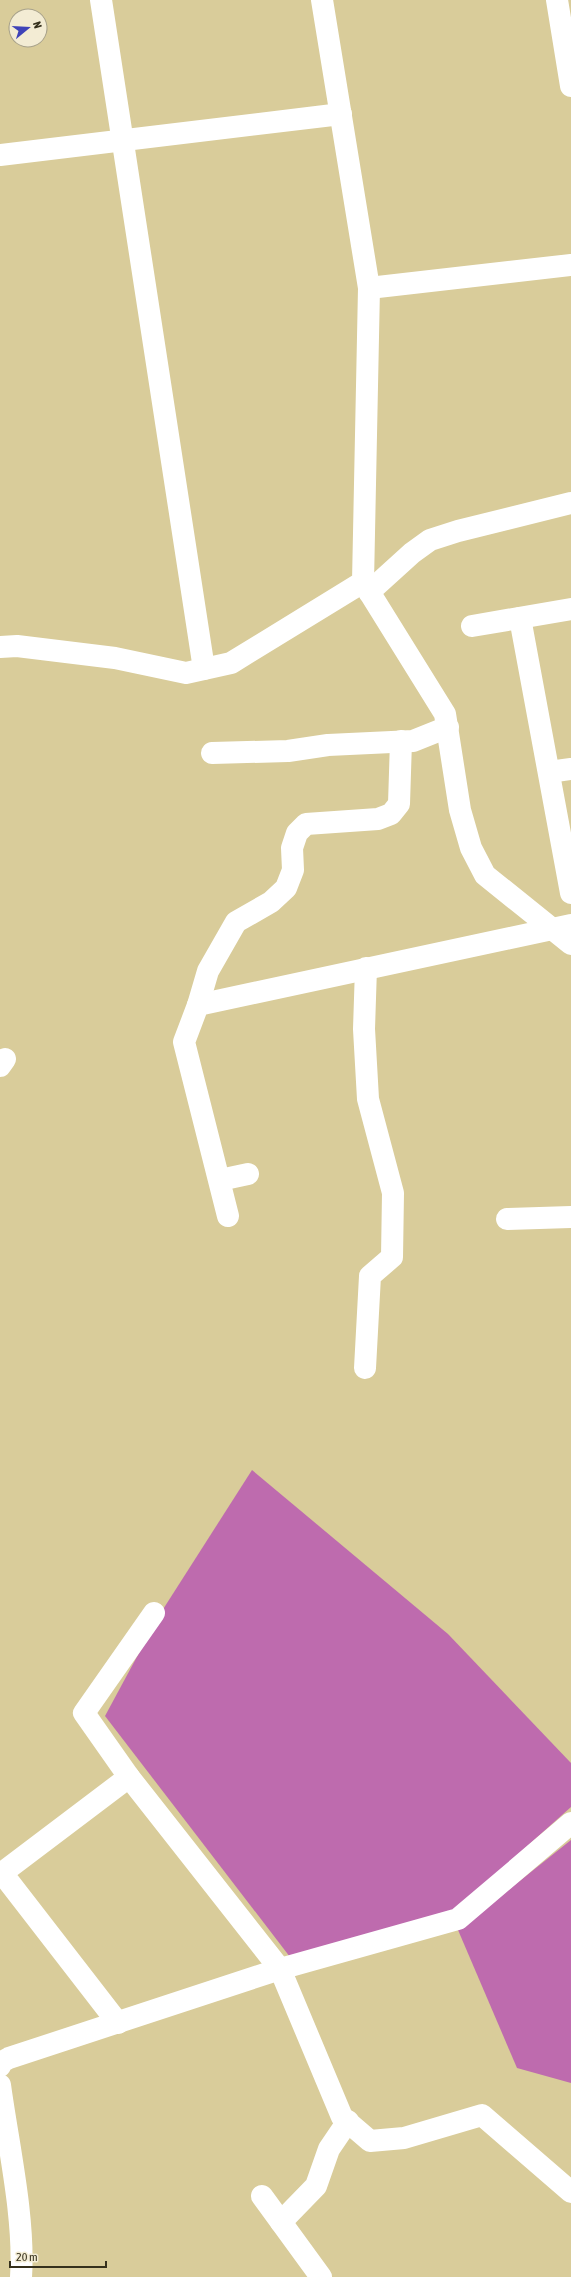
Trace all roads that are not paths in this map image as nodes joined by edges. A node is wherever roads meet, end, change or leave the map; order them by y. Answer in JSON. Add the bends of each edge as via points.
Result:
{"nodes":[{"id":1,"x":101,"y":0,"type":"edge"},
{"id":2,"x":322,"y":0,"type":"edge"},
{"id":3,"x":557,"y":0,"type":"edge"},
{"id":4,"x":569,"y":55,"type":"edge"},
{"id":5,"x":571,"y":86,"type":"edge"},
{"id":6,"x":341,"y":114,"type":"junction"},
{"id":7,"x":123,"y":140,"type":"junction"},
{"id":8,"x":0,"y":155,"type":"edge"},
{"id":9,"x":571,"y":266,"type":"edge"},
{"id":10,"x":369,"y":288,"type":"junction"},
{"id":11,"x":571,"y":503,"type":"edge"},
{"id":12,"x":366,"y":587,"type":"junction"},
{"id":13,"x":571,"y":609,"type":"edge"},
{"id":14,"x":520,"y":618,"type":"junction"},
{"id":15,"x":472,"y":626,"type":"dead end"},
{"id":16,"x":0,"y":647,"type":"edge"},
{"id":17,"x":204,"y":669,"type":"junction"},
{"id":18,"x":448,"y":728,"type":"junction"},
{"id":19,"x":401,"y":741,"type":"junction"},
{"id":20,"x":212,"y":753,"type":"dead end"},
{"id":21,"x":571,"y":769,"type":"edge"},
{"id":22,"x":549,"y":772,"type":"junction"},
{"id":23,"x":571,"y":893,"type":"edge"},
{"id":24,"x":561,"y":927,"type":"edge"},
{"id":25,"x":571,"y":944,"type":"edge"},
{"id":26,"x":366,"y":968,"type":"junction"},
{"id":27,"x":198,"y":1006,"type":"junction"},
{"id":28,"x":248,"y":1174,"type":"dead end"},
{"id":29,"x":220,"y":1180,"type":"junction"},
{"id":30,"x":228,"y":1216,"type":"dead end"},
{"id":31,"x":571,"y":1217,"type":"edge"},
{"id":32,"x":507,"y":1219,"type":"dead end"},
{"id":33,"x":365,"y":1368,"type":"dead end"},
{"id":34,"x":154,"y":1613,"type":"dead end"},
{"id":35,"x":129,"y":1777,"type":"junction"},
{"id":36,"x":571,"y":1823,"type":"edge"},
{"id":37,"x":1,"y":1871,"type":"edge"},
{"id":38,"x":280,"y":1969,"type":"junction"},
{"id":39,"x":118,"y":2023,"type":"junction"},
{"id":40,"x":0,"y":2066,"type":"edge"},
{"id":41,"x":0,"y":2085,"type":"edge"},
{"id":42,"x":348,"y":2121,"type":"junction"},
{"id":43,"x":571,"y":2192,"type":"edge"},
{"id":44,"x":262,"y":2196,"type":"dead end"},
{"id":45,"x":281,"y":2222,"type":"junction"},
{"id":46,"x":21,"y":2277,"type":"edge"},
{"id":47,"x":321,"y":2277,"type":"edge"}],
"edges":[{"from":1,"to":7,"type":"street"},
{"from":2,"to":6,"type":"street"},
{"from":3,"to":4,"type":"street"},
{"from":4,"to":5,"type":"street"},
{"from":6,"to":7,"type":"street"},
{"from":6,"to":10,"type":"street"},
{"from":7,"to":8,"type":"street"},
{"from":7,"to":17,"type":"street"},
{"from":9,"to":10,"type":"street"},
{"from":10,"to":12,"type":"street"},
{"from":11,"to":12,"type":"street","via":[[430,540]]},
{"from":12,"to":17,"type":"street","via":[[231,663]]},
{"from":12,"to":18,"type":"street","via":[[445,714]]},
{"from":13,"to":14,"type":"street"},
{"from":14,"to":15,"type":"street"},
{"from":14,"to":22,"type":"street"},
{"from":16,"to":17,"type":"street","via":[[17,646],[115,658],[186,673]]},
{"from":18,"to":19,"type":"street","via":[[413,741]]},
{"from":18,"to":24,"type":"street","via":[[460,810],[470,848],[485,875]]},
{"from":19,"to":20,"type":"street","via":[[328,744],[288,751]]},
{"from":19,"to":27,"type":"street","via":[[399,804],[391,814],[378,819],[306,824],[297,832],[292,848],[293,870],[286,888],[271,902],[236,922],[208,971]]},
{"from":21,"to":22,"type":"street"},
{"from":22,"to":23,"type":"street"},
{"from":24,"to":25,"type":"street"},
{"from":24,"to":26,"type":"street"},
{"from":26,"to":27,"type":"street"},
{"from":26,"to":33,"type":"street","via":[[364,1029],[368,1099],[393,1193],[392,1257],[370,1276]]},
{"from":27,"to":29,"type":"street","via":[[184,1042]]},
{"from":28,"to":29,"type":"street"},
{"from":29,"to":30,"type":"street"},
{"from":31,"to":32,"type":"street"},
{"from":34,"to":35,"type":"street","via":[[84,1712]]},
{"from":35,"to":37,"type":"street"},
{"from":35,"to":38,"type":"street"},
{"from":36,"to":38,"type":"street","via":[[458,1919]]},
{"from":37,"to":39,"type":"street"},
{"from":38,"to":39,"type":"street"},
{"from":38,"to":42,"type":"street","via":[[342,2117]]},
{"from":39,"to":40,"type":"street","via":[[9,2058],[0,2063]]},
{"from":41,"to":46,"type":"street","via":[[18,2210],[23,2260]]},
{"from":42,"to":43,"type":"street","via":[[370,2141],[404,2138],[482,2115]]},
{"from":42,"to":45,"type":"street","via":[[329,2149],[316,2186]]},
{"from":44,"to":45,"type":"street"},
{"from":45,"to":47,"type":"street"}]}
